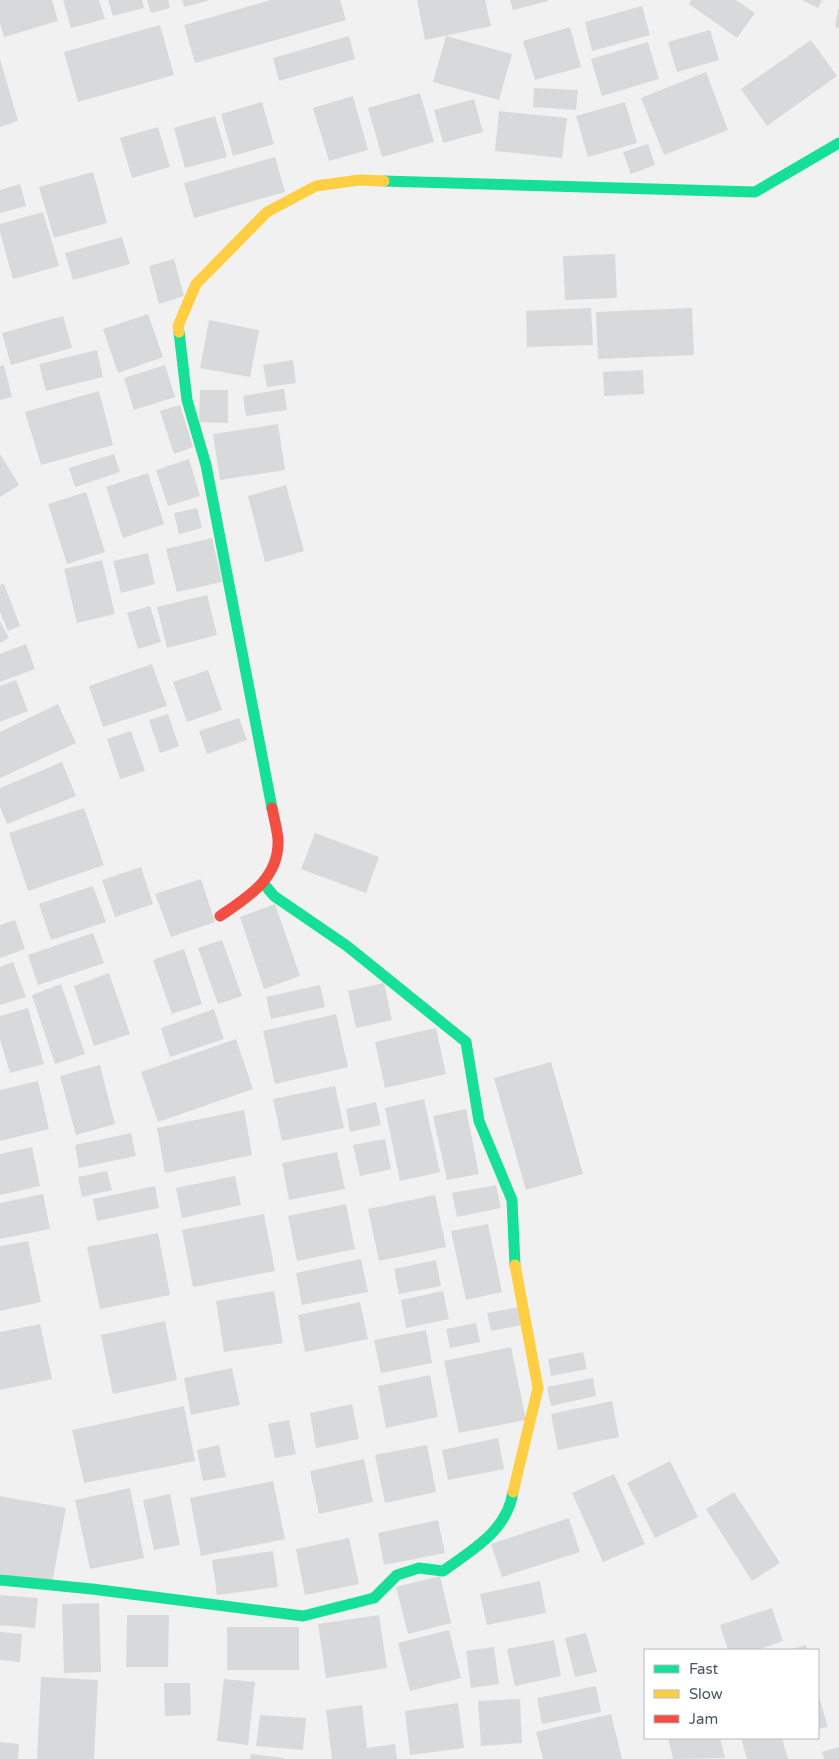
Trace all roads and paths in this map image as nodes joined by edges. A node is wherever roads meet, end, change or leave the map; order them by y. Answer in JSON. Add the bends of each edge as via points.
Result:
{"nodes":[{"id":1,"x":839,"y":143,"type":"edge"},
{"id":2,"x":264,"y":884,"type":"junction"},
{"id":3,"x":220,"y":916,"type":"dead end"},
{"id":4,"x":0,"y":1580,"type":"edge"}],
"edges":[{"from":1,"to":2,"type":"street","via":[[755,192],[360,180],[316,186],[267,212],[196,284],[178,326],[187,400],[206,465],[278,839],[278,858]]},
{"from":2,"to":3,"type":"street"},
{"from":2,"to":4,"type":"street","via":[[274,896],[347,946],[466,1042],[479,1121],[512,1200],[514,1266],[538,1388],[516,1470],[512,1500],[493,1536],[443,1571],[419,1568],[397,1575],[374,1598],[303,1616],[92,1588]]}]}
